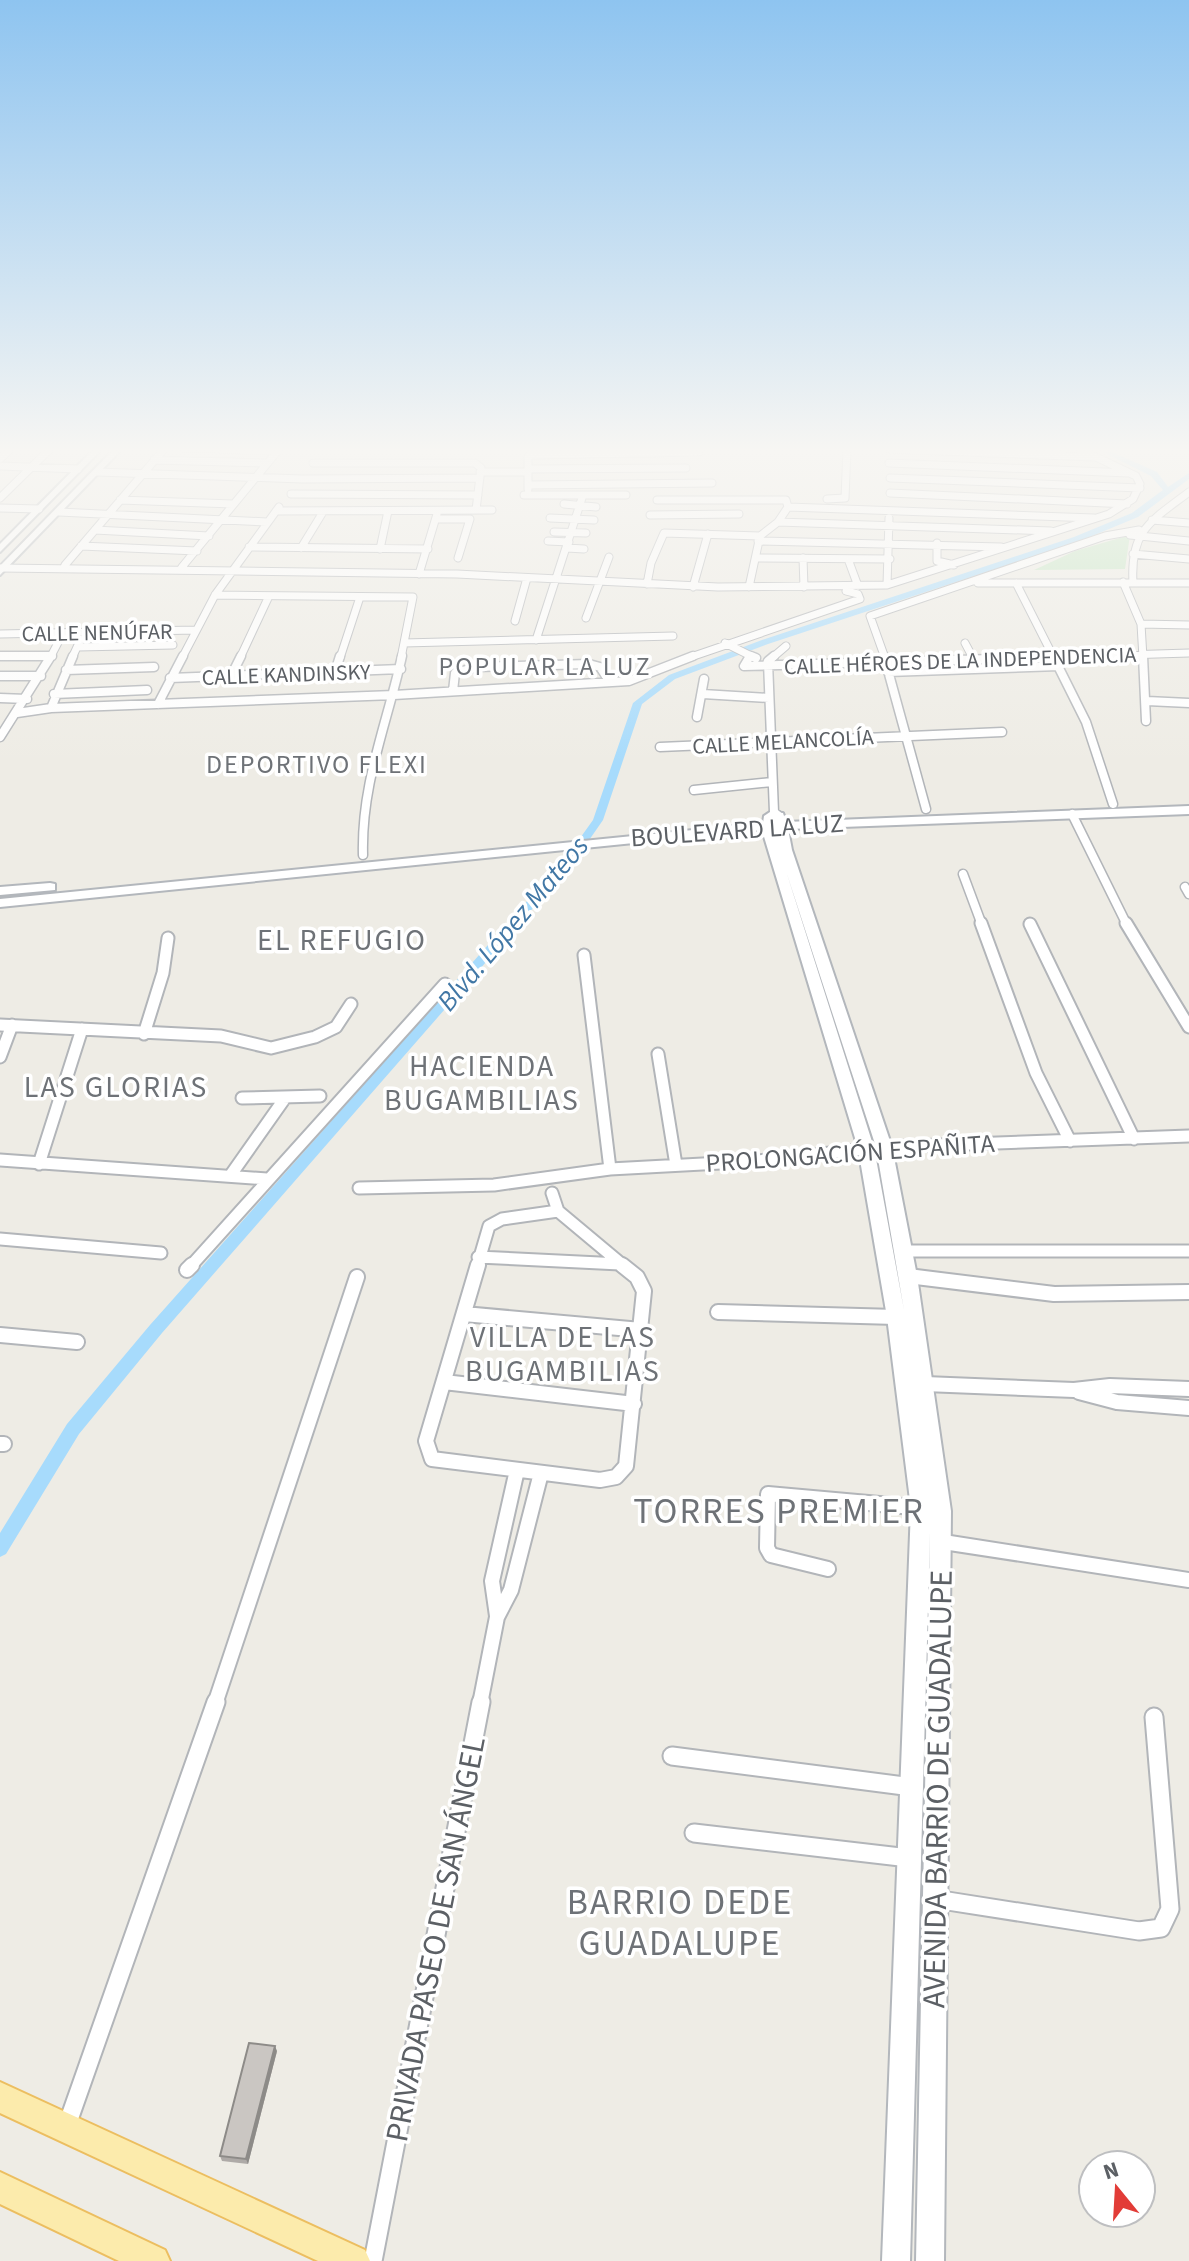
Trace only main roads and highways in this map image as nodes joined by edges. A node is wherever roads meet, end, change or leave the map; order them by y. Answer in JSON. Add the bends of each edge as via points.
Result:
{"nodes":[{"id":1,"x":1189,"y":801,"type":"edge"},
{"id":2,"x":1189,"y":810,"type":"edge"},
{"id":3,"x":774,"y":819,"type":"junction"},
{"id":4,"x":598,"y":836,"type":"junction"},
{"id":5,"x":0,"y":891,"type":"edge"},
{"id":6,"x":0,"y":903,"type":"edge"},
{"id":7,"x":921,"y":1427,"type":"junction"},
{"id":8,"x":931,"y":1540,"type":"junction"},
{"id":9,"x":0,"y":2097,"type":"edge"},
{"id":10,"x":0,"y":2188,"type":"edge"},
{"id":11,"x":154,"y":2261,"type":"edge"},
{"id":12,"x":354,"y":2261,"type":"edge"},
{"id":13,"x":896,"y":2261,"type":"edge"},
{"id":14,"x":930,"y":2261,"type":"edge"}],
"edges":[{"from":1,"to":3,"type":"main road","name":"BOULEVARD LA LUZ"},
{"from":2,"to":3,"type":"main road","name":"BOULEVARD LA LUZ"},
{"from":3,"to":4,"type":"main road","name":"BOULEVARD LA LUZ"},
{"from":3,"to":7,"type":"main road","name":"AVENIDA BARRIO DE GUADALUPE","via":[[866,1148]]},
{"from":3,"to":7,"type":"main road","name":"AVENIDA BARRIO DE GUADALUPE","via":[[884,1147],[925,1384]]},
{"from":4,"to":5,"type":"main road","name":"BOULEVARD LA LUZ","via":[[581,833]]},
{"from":4,"to":6,"type":"main road","name":"BOULEVARD LA LUZ","via":[[566,844]]},
{"from":7,"to":8,"type":"main road","name":"AVENIDA BARRIO DE GUADALUPE"},
{"from":8,"to":13,"type":"main road","name":"AVENIDA BARRIO DE GUADALUPE","via":[[912,1788]]},
{"from":8,"to":14,"type":"main road","name":"AVENIDA BARRIO DE GUADALUPE","via":[[935,1899]]},
{"from":9,"to":12,"type":"main road"},
{"from":10,"to":11,"type":"main road"}]}
